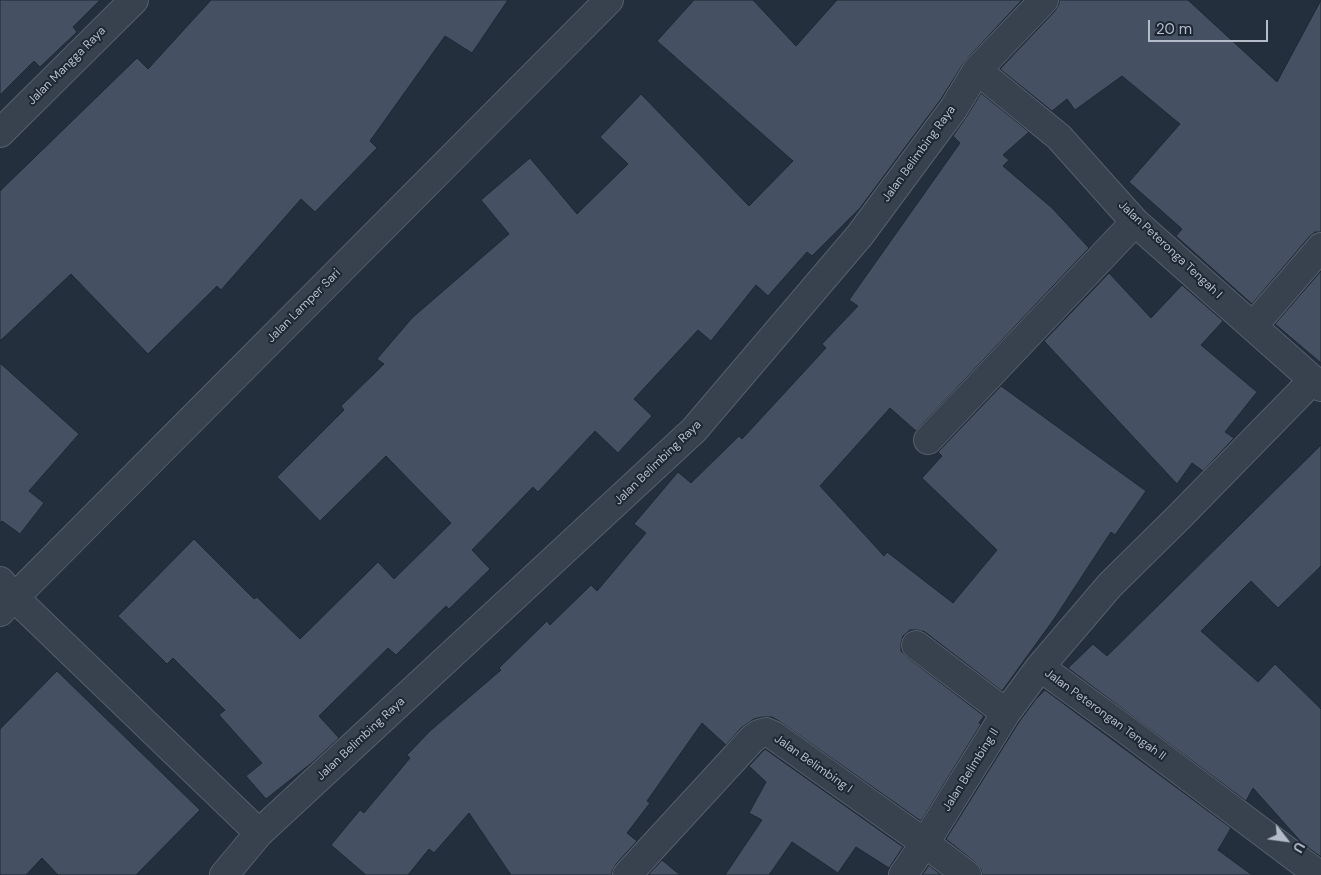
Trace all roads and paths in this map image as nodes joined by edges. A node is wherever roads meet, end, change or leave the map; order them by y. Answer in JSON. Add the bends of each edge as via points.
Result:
{"nodes":[{"id":1,"x":134,"y":0,"type":"edge"},
{"id":2,"x":609,"y":0,"type":"edge"},
{"id":3,"x":1044,"y":0,"type":"edge"},
{"id":4,"x":977,"y":70,"type":"junction"},
{"id":5,"x":0,"y":133,"type":"edge"},
{"id":6,"x":1135,"y":222,"type":"junction"},
{"id":7,"x":1321,"y":247,"type":"edge"},
{"id":8,"x":1250,"y":324,"type":"junction"},
{"id":9,"x":1317,"y":383,"type":"edge"},
{"id":10,"x":928,"y":440,"type":"dead end"},
{"id":11,"x":5,"y":597,"type":"edge"},
{"id":12,"x":916,"y":645,"type":"dead end"},
{"id":13,"x":1040,"y":667,"type":"junction"},
{"id":14,"x":1006,"y":713,"type":"junction"},
{"id":15,"x":259,"y":833,"type":"junction"},
{"id":16,"x":926,"y":843,"type":"junction"},
{"id":17,"x":224,"y":875,"type":"edge"},
{"id":18,"x":627,"y":875,"type":"edge"},
{"id":19,"x":903,"y":875,"type":"edge"},
{"id":20,"x":967,"y":875,"type":"edge"},
{"id":21,"x":1319,"y":875,"type":"edge"}],
"edges":[{"from":1,"to":5,"type":"street","name":"Jalan Mangga Raya"},
{"from":2,"to":11,"type":"street","name":"Jalan Lamper Sari"},
{"from":3,"to":4,"type":"street","name":"Jalan Belimbing Raya"},
{"from":4,"to":6,"type":"street","name":"Jalan Peteronga Tengah I","via":[[1059,137]]},
{"from":4,"to":15,"type":"street","name":"Jalan Belimbing Raya","via":[[954,108],[860,235],[694,430]]},
{"from":6,"to":8,"type":"street","name":"Jalan Peteronga Tengah I"},
{"from":6,"to":10,"type":"street"},
{"from":7,"to":8,"type":"street","via":[[1260,318]]},
{"from":8,"to":9,"type":"street","name":"Jalan Peteronga Tengah I"},
{"from":9,"to":13,"type":"street","name":"Jalan Peterongan Tengah II","via":[[1110,585]]},
{"from":11,"to":15,"type":"street"},
{"from":12,"to":14,"type":"street"},
{"from":13,"to":14,"type":"street","name":"Jalan Belimbing II"},
{"from":13,"to":21,"type":"street","name":"Jalan Peterongan Tengah II"},
{"from":14,"to":16,"type":"street","name":"Jalan Belimbing II"},
{"from":15,"to":17,"type":"street","name":"Jalan Belimbing Raya"},
{"from":16,"to":18,"type":"street","name":"Jalan Belimbing I","via":[[766,732],[752,739]]},
{"from":16,"to":19,"type":"street","name":"Jalan Belimbing II"},
{"from":16,"to":20,"type":"street"}]}
